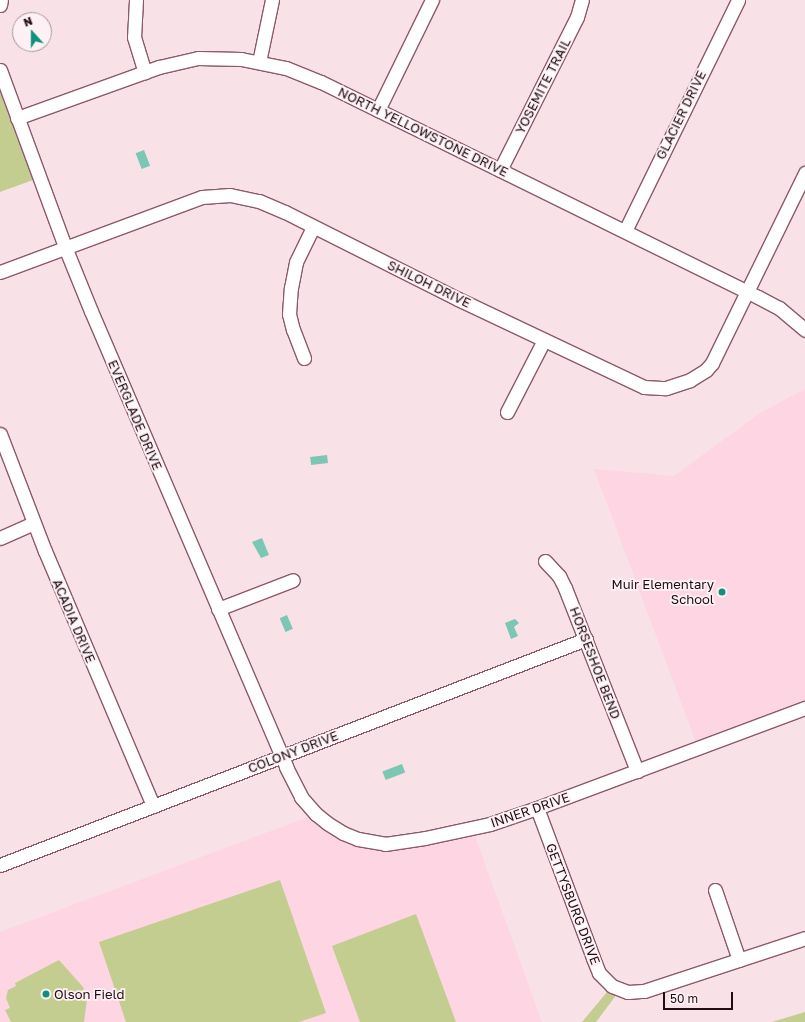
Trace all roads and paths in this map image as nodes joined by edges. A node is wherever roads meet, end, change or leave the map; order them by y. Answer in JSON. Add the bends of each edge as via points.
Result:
{"nodes":[{"id":1,"x":1,"y":0,"type":"edge"},
{"id":2,"x":136,"y":0,"type":"edge"},
{"id":3,"x":272,"y":0,"type":"edge"},
{"id":4,"x":432,"y":0,"type":"edge"},
{"id":5,"x":582,"y":0,"type":"edge"},
{"id":6,"x":738,"y":0,"type":"edge"},
{"id":7,"x":0,"y":5,"type":"edge"},
{"id":8,"x":259,"y":62,"type":"junction"},
{"id":9,"x":0,"y":70,"type":"edge"},
{"id":10,"x":145,"y":72,"type":"junction"},
{"id":11,"x":378,"y":110,"type":"junction"},
{"id":12,"x":17,"y":118,"type":"junction"},
{"id":13,"x":500,"y":170,"type":"junction"},
{"id":14,"x":805,"y":173,"type":"edge"},
{"id":15,"x":801,"y":193,"type":"edge"},
{"id":16,"x":313,"y":227,"type":"junction"},
{"id":17,"x":625,"y":231,"type":"junction"},
{"id":18,"x":65,"y":247,"type":"junction"},
{"id":19,"x":0,"y":272,"type":"edge"},
{"id":20,"x":748,"y":292,"type":"junction"},
{"id":21,"x":805,"y":330,"type":"edge"},
{"id":22,"x":544,"y":340,"type":"junction"},
{"id":23,"x":304,"y":358,"type":"dead end"},
{"id":24,"x":507,"y":412,"type":"dead end"},
{"id":25,"x":0,"y":434,"type":"edge"},
{"id":26,"x":33,"y":523,"type":"junction"},
{"id":27,"x":0,"y":538,"type":"edge"},
{"id":28,"x":545,"y":561,"type":"dead end"},
{"id":29,"x":293,"y":580,"type":"dead end"},
{"id":30,"x":218,"y":609,"type":"junction"},
{"id":31,"x":586,"y":639,"type":"junction"},
{"id":32,"x":805,"y":708,"type":"edge"},
{"id":33,"x":281,"y":756,"type":"junction"},
{"id":34,"x":637,"y":771,"type":"junction"},
{"id":35,"x":153,"y":806,"type":"junction"},
{"id":36,"x":537,"y":808,"type":"junction"},
{"id":37,"x":0,"y":865,"type":"edge"},
{"id":38,"x":715,"y":890,"type":"dead end"},
{"id":39,"x":805,"y":938,"type":"edge"},
{"id":40,"x":739,"y":960,"type":"junction"}],
"edges":[{"from":1,"to":7,"type":"street"},
{"from":2,"to":10,"type":"street","via":[[134,37]]},
{"from":3,"to":8,"type":"street"},
{"from":4,"to":11,"type":"street"},
{"from":5,"to":13,"type":"street","name":"YOSEMITE TRAIL","via":[[577,17]]},
{"from":6,"to":17,"type":"street","name":"GLACIER DRIVE"},
{"from":8,"to":10,"type":"street","name":"NORTH YELLOWSTONE DRIVE","via":[[198,58]]},
{"from":8,"to":11,"type":"street","name":"NORTH YELLOWSTONE DRIVE","via":[[307,76]]},
{"from":9,"to":12,"type":"street","name":"EVERGLADE DRIVE"},
{"from":10,"to":12,"type":"street","name":"NORTH YELLOWSTONE DRIVE"},
{"from":11,"to":13,"type":"street","name":"NORTH YELLOWSTONE DRIVE"},
{"from":12,"to":18,"type":"street","name":"EVERGLADE DRIVE"},
{"from":13,"to":17,"type":"street","name":"NORTH YELLOWSTONE DRIVE"},
{"from":14,"to":15,"type":"street","name":"SHILOH DRIVE"},
{"from":15,"to":20,"type":"street","name":"SHILOH DRIVE"},
{"from":16,"to":18,"type":"street","name":"SHILOH DRIVE","via":[[259,201],[219,195],[202,198]]},
{"from":16,"to":22,"type":"street","name":"SHILOH DRIVE"},
{"from":16,"to":23,"type":"street","via":[[296,262],[290,288],[289,314]]},
{"from":17,"to":20,"type":"street","name":"NORTH YELLOWSTONE DRIVE"},
{"from":18,"to":19,"type":"street"},
{"from":18,"to":30,"type":"street","name":"EVERGLADE DRIVE"},
{"from":20,"to":21,"type":"street","name":"NORTH YELLOWSTONE DRIVE","via":[[779,308]]},
{"from":20,"to":22,"type":"street","name":"SHILOH DRIVE","via":[[712,363],[690,380],[666,388],[644,387]]},
{"from":22,"to":24,"type":"street"},
{"from":25,"to":26,"type":"street","name":"ACADIA DRIVE"},
{"from":26,"to":27,"type":"street"},
{"from":26,"to":35,"type":"street","name":"ACADIA DRIVE"},
{"from":28,"to":31,"type":"street","name":"HORSESHOE BEND","via":[[562,582]]},
{"from":29,"to":30,"type":"street"},
{"from":30,"to":33,"type":"street","name":"EVERGLADE DRIVE"},
{"from":31,"to":33,"type":"street","name":"COLONY DRIVE"},
{"from":31,"to":34,"type":"street","name":"HORSESHOE BEND"},
{"from":32,"to":34,"type":"street","name":"INNER DRIVE"},
{"from":33,"to":35,"type":"street","name":"COLONY DRIVE"},
{"from":33,"to":36,"type":"street","name":"INNER DRIVE","via":[[301,797],[316,814],[343,833],[372,843],[400,843],[439,836],[496,823]]},
{"from":34,"to":36,"type":"street","name":"INNER DRIVE"},
{"from":35,"to":37,"type":"street","name":"COLONY DRIVE"},
{"from":36,"to":40,"type":"street","name":"GETTYSBURG DRIVE","via":[[595,964],[612,986],[628,992],[644,991]]},
{"from":38,"to":40,"type":"street"},
{"from":39,"to":40,"type":"street","name":"GETTYSBURG DRIVE"}]}
